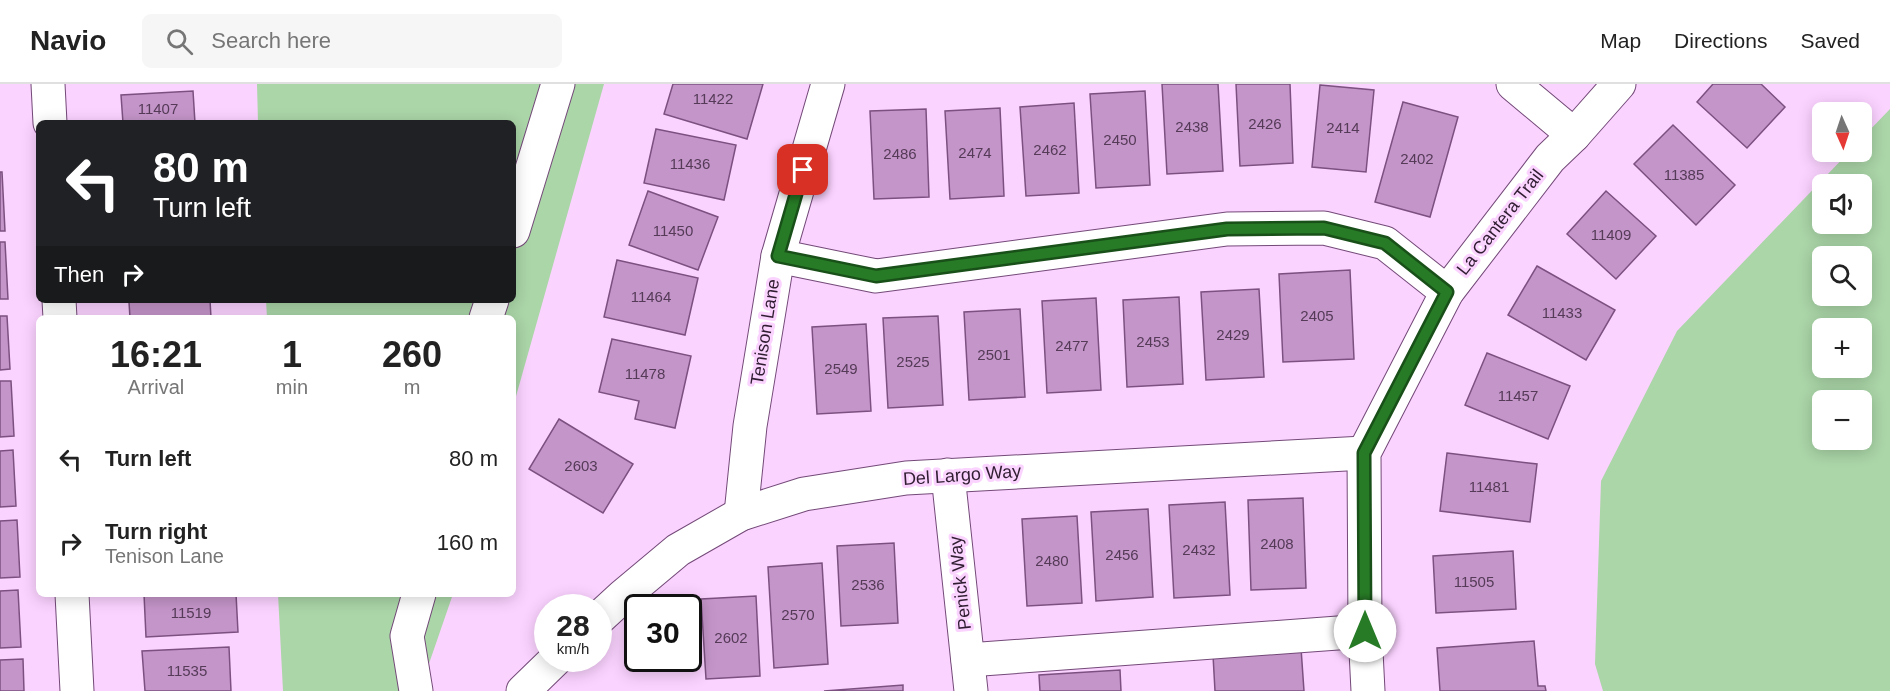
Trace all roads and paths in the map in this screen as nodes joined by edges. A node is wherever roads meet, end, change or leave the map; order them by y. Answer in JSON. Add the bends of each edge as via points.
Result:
{"nodes":[{"id":1,"x":48,"y":84,"type":"edge"},
{"id":2,"x":558,"y":84,"type":"edge"},
{"id":3,"x":828,"y":84,"type":"edge"},
{"id":4,"x":1513,"y":84,"type":"edge"},
{"id":5,"x":1619,"y":84,"type":"edge"},
{"id":6,"x":50,"y":120,"type":"edge"},
{"id":7,"x":1574,"y":135,"type":"junction"},
{"id":8,"x":516,"y":221,"type":"edge"},
{"id":9,"x":778,"y":256,"type":"junction"},
{"id":10,"x":1447,"y":292,"type":"junction"},
{"id":11,"x":1364,"y":453,"type":"junction"},
{"id":12,"x":948,"y":475,"type":"junction"},
{"id":13,"x":741,"y":514,"type":"junction"},
{"id":14,"x":72,"y":597,"type":"edge"},
{"id":15,"x":418,"y":597,"type":"edge"},
{"id":16,"x":612,"y":606,"type":"edge"},
{"id":17,"x":1365,"y":631,"type":"junction"},
{"id":18,"x":543,"y":672,"type":"edge"},
{"id":19,"x":970,"y":676,"type":"edge"},
{"id":20,"x":77,"y":691,"type":"edge"},
{"id":21,"x":416,"y":691,"type":"edge"},
{"id":22,"x":524,"y":691,"type":"edge"},
{"id":23,"x":1368,"y":691,"type":"edge"}],
"edges":[{"from":1,"to":6,"type":"street"},
{"from":2,"to":8,"type":"street"},
{"from":3,"to":9,"type":"street","name":"Tenison Lane"},
{"from":4,"to":7,"type":"street"},
{"from":5,"to":7,"type":"street","name":"La Cantera Trail"},
{"from":7,"to":10,"type":"street","name":"La Cantera Trail","via":[[1550,158]]},
{"from":9,"to":10,"type":"street","via":[[876,276],[1227,229],[1324,228],[1385,243]]},
{"from":9,"to":13,"type":"street","name":"Tenison Lane","via":[[750,426]]},
{"from":10,"to":11,"type":"street","name":"La Cantera Trail"},
{"from":11,"to":12,"type":"street","name":"Del Largo Way"},
{"from":11,"to":17,"type":"street","name":"La Cantera Trail"},
{"from":12,"to":13,"type":"street","name":"Del Largo Way","via":[[906,477],[804,494]]},
{"from":12,"to":19,"type":"street","name":"Penick Way"},
{"from":13,"to":16,"type":"street","name":"Del Largo Way","via":[[678,550]]},
{"from":14,"to":20,"type":"street"},
{"from":15,"to":21,"type":"street","via":[[407,636]]},
{"from":17,"to":19,"type":"street"},
{"from":17,"to":23,"type":"street","name":"La Cantera Trail"},
{"from":18,"to":22,"type":"street"}]}
